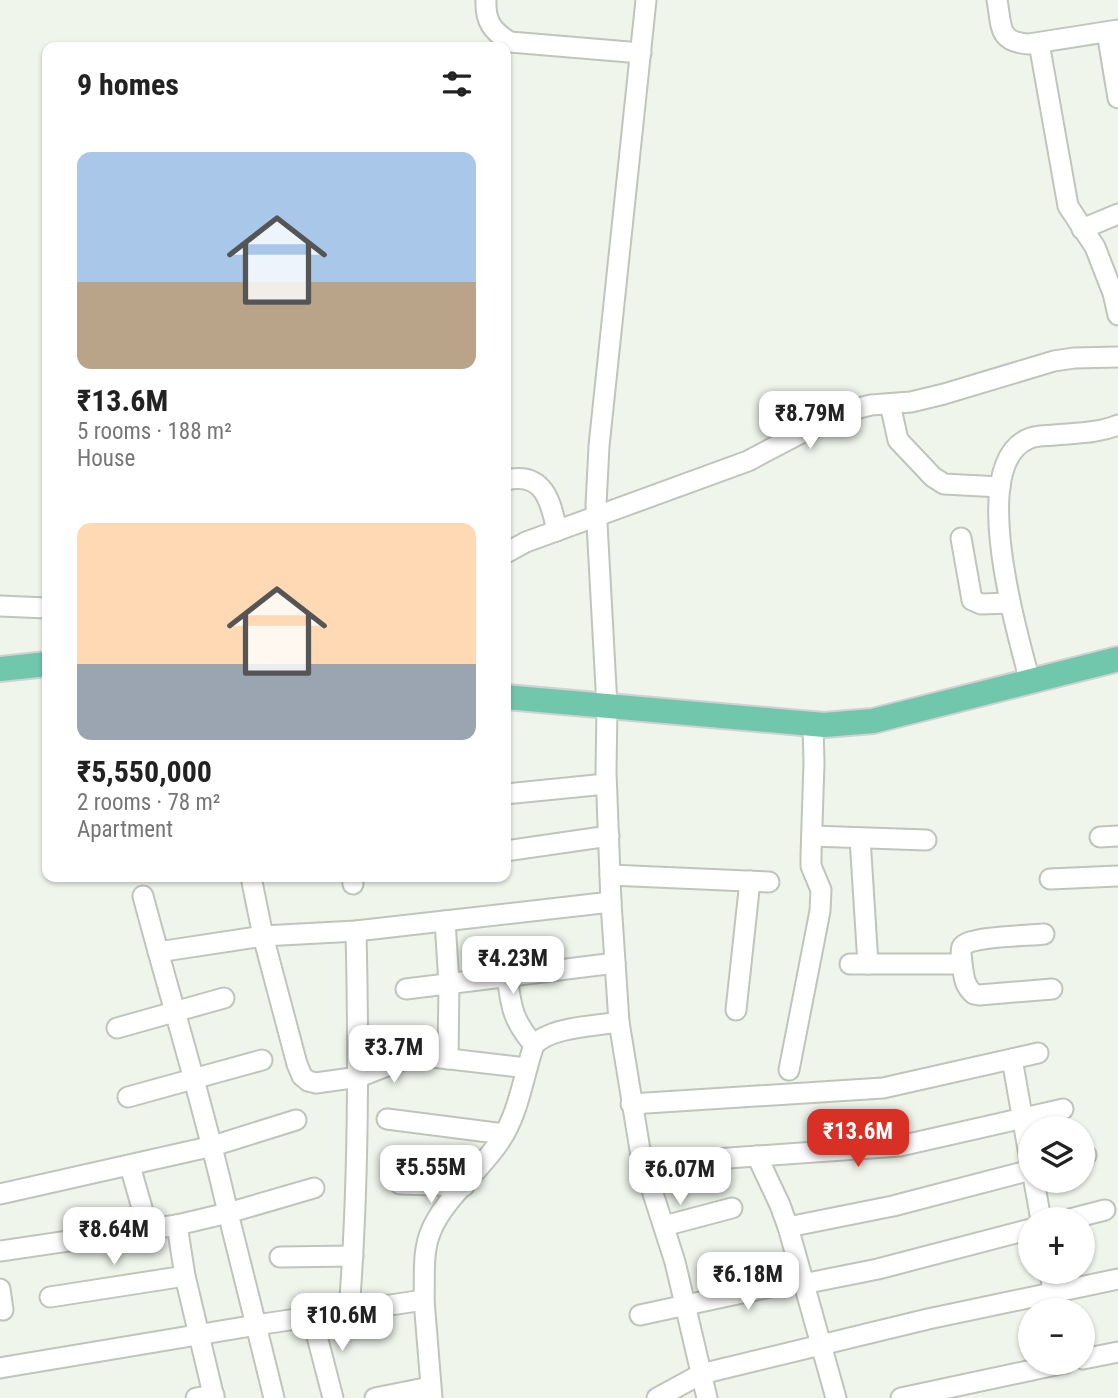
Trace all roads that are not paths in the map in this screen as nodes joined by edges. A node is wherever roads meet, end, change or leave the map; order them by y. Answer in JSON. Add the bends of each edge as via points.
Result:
{"nodes":[{"id":1,"x":486,"y":0,"type":"edge"},
{"id":2,"x":646,"y":0,"type":"edge"},
{"id":3,"x":997,"y":0,"type":"edge"},
{"id":4,"x":1112,"y":31,"type":"edge"},
{"id":5,"x":1039,"y":43,"type":"junction"},
{"id":6,"x":641,"y":53,"type":"junction"},
{"id":7,"x":1118,"y":98,"type":"edge"},
{"id":8,"x":1118,"y":214,"type":"edge"},
{"id":9,"x":1082,"y":229,"type":"junction"},
{"id":10,"x":1115,"y":288,"type":"edge"},
{"id":11,"x":1118,"y":315,"type":"edge"},
{"id":12,"x":1118,"y":357,"type":"edge"},
{"id":13,"x":890,"y":404,"type":"junction"},
{"id":14,"x":1118,"y":425,"type":"edge"},
{"id":15,"x":511,"y":479,"type":"edge"},
{"id":16,"x":1000,"y":487,"type":"junction"},
{"id":17,"x":598,"y":517,"type":"junction"},
{"id":18,"x":557,"y":531,"type":"junction"},
{"id":19,"x":961,"y":538,"type":"dead end"},
{"id":20,"x":511,"y":550,"type":"edge"},
{"id":21,"x":1010,"y":603,"type":"junction"},
{"id":22,"x":0,"y":606,"type":"edge"},
{"id":23,"x":42,"y":608,"type":"edge"},
{"id":24,"x":1118,"y":659,"type":"edge"},
{"id":25,"x":42,"y":665,"type":"edge"},
{"id":26,"x":0,"y":669,"type":"edge"},
{"id":27,"x":1030,"y":682,"type":"junction"},
{"id":28,"x":511,"y":698,"type":"edge"},
{"id":29,"x":607,"y":706,"type":"junction"},
{"id":30,"x":813,"y":724,"type":"junction"},
{"id":31,"x":606,"y":784,"type":"junction"},
{"id":32,"x":511,"y":794,"type":"edge"},
{"id":33,"x":608,"y":836,"type":"junction"},
{"id":34,"x":812,"y":836,"type":"junction"},
{"id":35,"x":860,"y":838,"type":"junction"},
{"id":36,"x":926,"y":840,"type":"dead end"},
{"id":37,"x":511,"y":850,"type":"edge"},
{"id":38,"x":610,"y":875,"type":"junction"},
{"id":39,"x":1118,"y":876,"type":"edge"},
{"id":40,"x":1050,"y":879,"type":"dead end"},
{"id":41,"x":252,"y":882,"type":"edge"},
{"id":42,"x":143,"y":896,"type":"dead end"},
{"id":43,"x":611,"y":902,"type":"junction"},
{"id":44,"x":446,"y":920,"type":"junction"},
{"id":45,"x":356,"y":931,"type":"junction"},
{"id":46,"x":1044,"y":933,"type":"dead end"},
{"id":47,"x":262,"y":936,"type":"junction"},
{"id":48,"x":158,"y":952,"type":"junction"},
{"id":49,"x":615,"y":963,"type":"junction"},
{"id":50,"x":962,"y":964,"type":"junction"},
{"id":51,"x":508,"y":976,"type":"junction"},
{"id":52,"x":449,"y":984,"type":"junction"},
{"id":53,"x":407,"y":989,"type":"dead end"},
{"id":54,"x":1052,"y":989,"type":"dead end"},
{"id":55,"x":224,"y":998,"type":"dead end"},
{"id":56,"x":736,"y":1010,"type":"dead end"},
{"id":57,"x":174,"y":1013,"type":"junction"},
{"id":58,"x":619,"y":1022,"type":"junction"},
{"id":59,"x":117,"y":1028,"type":"dead end"},
{"id":60,"x":534,"y":1045,"type":"junction"},
{"id":61,"x":1038,"y":1053,"type":"dead end"},
{"id":62,"x":448,"y":1059,"type":"junction"},
{"id":63,"x":1012,"y":1059,"type":"junction"},
{"id":64,"x":262,"y":1060,"type":"dead end"},
{"id":65,"x":527,"y":1068,"type":"junction"},
{"id":66,"x":789,"y":1070,"type":"dead end"},
{"id":67,"x":359,"y":1077,"type":"junction"},
{"id":68,"x":193,"y":1079,"type":"junction"},
{"id":69,"x":128,"y":1097,"type":"dead end"},
{"id":70,"x":631,"y":1104,"type":"junction"},
{"id":71,"x":1063,"y":1109,"type":"dead end"},
{"id":72,"x":1023,"y":1116,"type":"edge"},
{"id":73,"x":1032,"y":1116,"type":"edge"},
{"id":74,"x":387,"y":1119,"type":"dead end"},
{"id":75,"x":1018,"y":1119,"type":"edge"},
{"id":76,"x":296,"y":1120,"type":"dead end"},
{"id":77,"x":504,"y":1133,"type":"junction"},
{"id":78,"x":213,"y":1146,"type":"junction"},
{"id":79,"x":757,"y":1156,"type":"junction"},
{"id":80,"x":644,"y":1164,"type":"junction"},
{"id":81,"x":130,"y":1166,"type":"junction"},
{"id":82,"x":1018,"y":1172,"type":"edge"},
{"id":83,"x":400,"y":1184,"type":"dead end"},
{"id":84,"x":464,"y":1186,"type":"junction"},
{"id":85,"x":314,"y":1188,"type":"dead end"},
{"id":86,"x":0,"y":1194,"type":"edge"},
{"id":87,"x":732,"y":1208,"type":"dead end"},
{"id":88,"x":1105,"y":1210,"type":"dead end"},
{"id":89,"x":228,"y":1213,"type":"junction"},
{"id":90,"x":1095,"y":1213,"type":"edge"},
{"id":91,"x":177,"y":1225,"type":"junction"},
{"id":92,"x":664,"y":1226,"type":"junction"},
{"id":93,"x":788,"y":1227,"type":"junction"},
{"id":94,"x":148,"y":1229,"type":"junction"},
{"id":95,"x":1018,"y":1232,"type":"edge"},
{"id":96,"x":0,"y":1251,"type":"edge"},
{"id":97,"x":353,"y":1256,"type":"junction"},
{"id":98,"x":280,"y":1257,"type":"dead end"},
{"id":99,"x":185,"y":1276,"type":"junction"},
{"id":100,"x":1118,"y":1279,"type":"edge"},
{"id":101,"x":803,"y":1282,"type":"junction"},
{"id":102,"x":1052,"y":1284,"type":"edge"},
{"id":103,"x":0,"y":1289,"type":"edge"},
{"id":104,"x":1053,"y":1292,"type":"junction"},
{"id":105,"x":50,"y":1297,"type":"dead end"},
{"id":106,"x":424,"y":1300,"type":"junction"},
{"id":107,"x":685,"y":1304,"type":"junction"},
{"id":108,"x":3,"y":1310,"type":"dead end"},
{"id":109,"x":349,"y":1311,"type":"junction"},
{"id":110,"x":640,"y":1315,"type":"dead end"},
{"id":111,"x":312,"y":1317,"type":"junction"},
{"id":112,"x":256,"y":1325,"type":"junction"},
{"id":113,"x":199,"y":1336,"type":"junction"},
{"id":114,"x":821,"y":1346,"type":"junction"},
{"id":115,"x":1118,"y":1352,"type":"edge"},
{"id":116,"x":1095,"y":1357,"type":"edge"},
{"id":117,"x":0,"y":1368,"type":"edge"},
{"id":118,"x":1018,"y":1373,"type":"edge"},
{"id":119,"x":701,"y":1374,"type":"junction"},
{"id":120,"x":431,"y":1392,"type":"edge"},
{"id":121,"x":208,"y":1397,"type":"edge"},
{"id":122,"x":274,"y":1398,"type":"edge"},
{"id":123,"x":332,"y":1398,"type":"edge"},
{"id":124,"x":375,"y":1398,"type":"edge"},
{"id":125,"x":657,"y":1398,"type":"edge"},
{"id":126,"x":707,"y":1398,"type":"edge"},
{"id":127,"x":836,"y":1398,"type":"edge"},
{"id":128,"x":901,"y":1398,"type":"edge"}],
"edges":[{"from":1,"to":6,"type":"street","via":[[489,24],[510,41]]},
{"from":2,"to":6,"type":"street"},
{"from":3,"to":5,"type":"street","via":[[1007,40]]},
{"from":4,"to":5,"type":"street"},
{"from":4,"to":7,"type":"street"},
{"from":5,"to":9,"type":"street","via":[[1068,206]]},
{"from":6,"to":17,"type":"street","via":[[599,446]]},
{"from":8,"to":9,"type":"street"},
{"from":9,"to":10,"type":"street"},
{"from":10,"to":11,"type":"street"},
{"from":12,"to":13,"type":"street","via":[[1054,361],[956,391]]},
{"from":13,"to":16,"type":"street","via":[[898,440],[933,477],[944,484]]},
{"from":13,"to":17,"type":"street","via":[[855,410],[748,461]]},
{"from":14,"to":16,"type":"street","via":[[1027,439],[1010,456]]},
{"from":15,"to":18,"type":"street","via":[[525,479],[546,492]]},
{"from":16,"to":21,"type":"street","via":[[998,523]]},
{"from":17,"to":18,"type":"street"},
{"from":17,"to":29,"type":"street"},
{"from":18,"to":20,"type":"street"},
{"from":19,"to":21,"type":"street","via":[[972,600]]},
{"from":21,"to":27,"type":"street"},
{"from":22,"to":23,"type":"street"},
{"from":24,"to":27,"type":"main road"},
{"from":25,"to":26,"type":"main road"},
{"from":27,"to":30,"type":"main road","via":[[873,721]]},
{"from":28,"to":29,"type":"main road"},
{"from":29,"to":30,"type":"main road"},
{"from":29,"to":31,"type":"street"},
{"from":30,"to":34,"type":"street"},
{"from":31,"to":32,"type":"street"},
{"from":31,"to":33,"type":"street"},
{"from":33,"to":37,"type":"street"},
{"from":33,"to":38,"type":"street"},
{"from":34,"to":35,"type":"street"},
{"from":34,"to":66,"type":"street","via":[[811,866],[821,890],[820,911]]},
{"from":35,"to":36,"type":"street"},
{"from":35,"to":50,"type":"street","via":[[859,964]]},
{"from":38,"to":43,"type":"street"},
{"from":38,"to":56,"type":"street","via":[[760,881]]},
{"from":39,"to":40,"type":"street"},
{"from":41,"to":47,"type":"street"},
{"from":42,"to":48,"type":"street"},
{"from":43,"to":44,"type":"street"},
{"from":43,"to":49,"type":"street"},
{"from":44,"to":45,"type":"street"},
{"from":44,"to":52,"type":"street"},
{"from":45,"to":47,"type":"street"},
{"from":45,"to":67,"type":"street"},
{"from":46,"to":50,"type":"street","via":[[966,943]]},
{"from":47,"to":48,"type":"street"},
{"from":47,"to":67,"type":"street","via":[[302,1076],[316,1083]]},
{"from":48,"to":57,"type":"street"},
{"from":49,"to":51,"type":"street"},
{"from":49,"to":58,"type":"street"},
{"from":50,"to":54,"type":"street","via":[[965,983],[974,994]]},
{"from":51,"to":52,"type":"street"},
{"from":51,"to":60,"type":"street","via":[[511,1009]]},
{"from":52,"to":53,"type":"street"},
{"from":52,"to":62,"type":"street"},
{"from":55,"to":57,"type":"street"},
{"from":57,"to":59,"type":"street"},
{"from":57,"to":68,"type":"street"},
{"from":58,"to":60,"type":"street","via":[[554,1033]]},
{"from":58,"to":70,"type":"street"},
{"from":60,"to":65,"type":"street"},
{"from":61,"to":63,"type":"street"},
{"from":62,"to":65,"type":"street"},
{"from":62,"to":67,"type":"street","via":[[415,1055]]},
{"from":63,"to":70,"type":"street","via":[[883,1088]]},
{"from":63,"to":72,"type":"street"},
{"from":64,"to":68,"type":"street"},
{"from":65,"to":77,"type":"street"},
{"from":67,"to":97,"type":"street"},
{"from":68,"to":69,"type":"street"},
{"from":68,"to":78,"type":"street"},
{"from":70,"to":80,"type":"street"},
{"from":71,"to":73,"type":"street"},
{"from":74,"to":77,"type":"street"},
{"from":75,"to":79,"type":"street","via":[[900,1146]]},
{"from":76,"to":78,"type":"street"},
{"from":77,"to":84,"type":"street"},
{"from":78,"to":81,"type":"street"},
{"from":78,"to":89,"type":"street"},
{"from":79,"to":80,"type":"street"},
{"from":79,"to":93,"type":"street"},
{"from":80,"to":92,"type":"street"},
{"from":81,"to":86,"type":"street"},
{"from":81,"to":94,"type":"street"},
{"from":82,"to":93,"type":"street","via":[[893,1206]]},
{"from":83,"to":84,"type":"street"},
{"from":84,"to":106,"type":"street","via":[[430,1231]]},
{"from":85,"to":89,"type":"street"},
{"from":87,"to":92,"type":"street"},
{"from":88,"to":90,"type":"street"},
{"from":89,"to":91,"type":"street"},
{"from":89,"to":112,"type":"street"},
{"from":91,"to":94,"type":"street"},
{"from":91,"to":99,"type":"street"},
{"from":92,"to":107,"type":"street"},
{"from":93,"to":101,"type":"street"},
{"from":94,"to":96,"type":"street"},
{"from":95,"to":101,"type":"street","via":[[878,1269]]},
{"from":97,"to":98,"type":"street"},
{"from":97,"to":109,"type":"street"},
{"from":99,"to":105,"type":"street"},
{"from":99,"to":113,"type":"street"},
{"from":100,"to":104,"type":"street"},
{"from":101,"to":107,"type":"street"},
{"from":101,"to":114,"type":"street"},
{"from":102,"to":104,"type":"street"},
{"from":103,"to":108,"type":"street"},
{"from":104,"to":114,"type":"street"},
{"from":106,"to":109,"type":"street"},
{"from":106,"to":120,"type":"street"},
{"from":107,"to":110,"type":"street"},
{"from":107,"to":119,"type":"street"},
{"from":109,"to":111,"type":"street"},
{"from":111,"to":112,"type":"street"},
{"from":111,"to":123,"type":"street"},
{"from":112,"to":113,"type":"street"},
{"from":112,"to":122,"type":"street"},
{"from":113,"to":117,"type":"street"},
{"from":113,"to":121,"type":"street"},
{"from":114,"to":119,"type":"street"},
{"from":114,"to":127,"type":"street"},
{"from":115,"to":116,"type":"street"},
{"from":118,"to":128,"type":"street"},
{"from":119,"to":125,"type":"street"},
{"from":119,"to":126,"type":"street"},
{"from":120,"to":124,"type":"street"}]}
